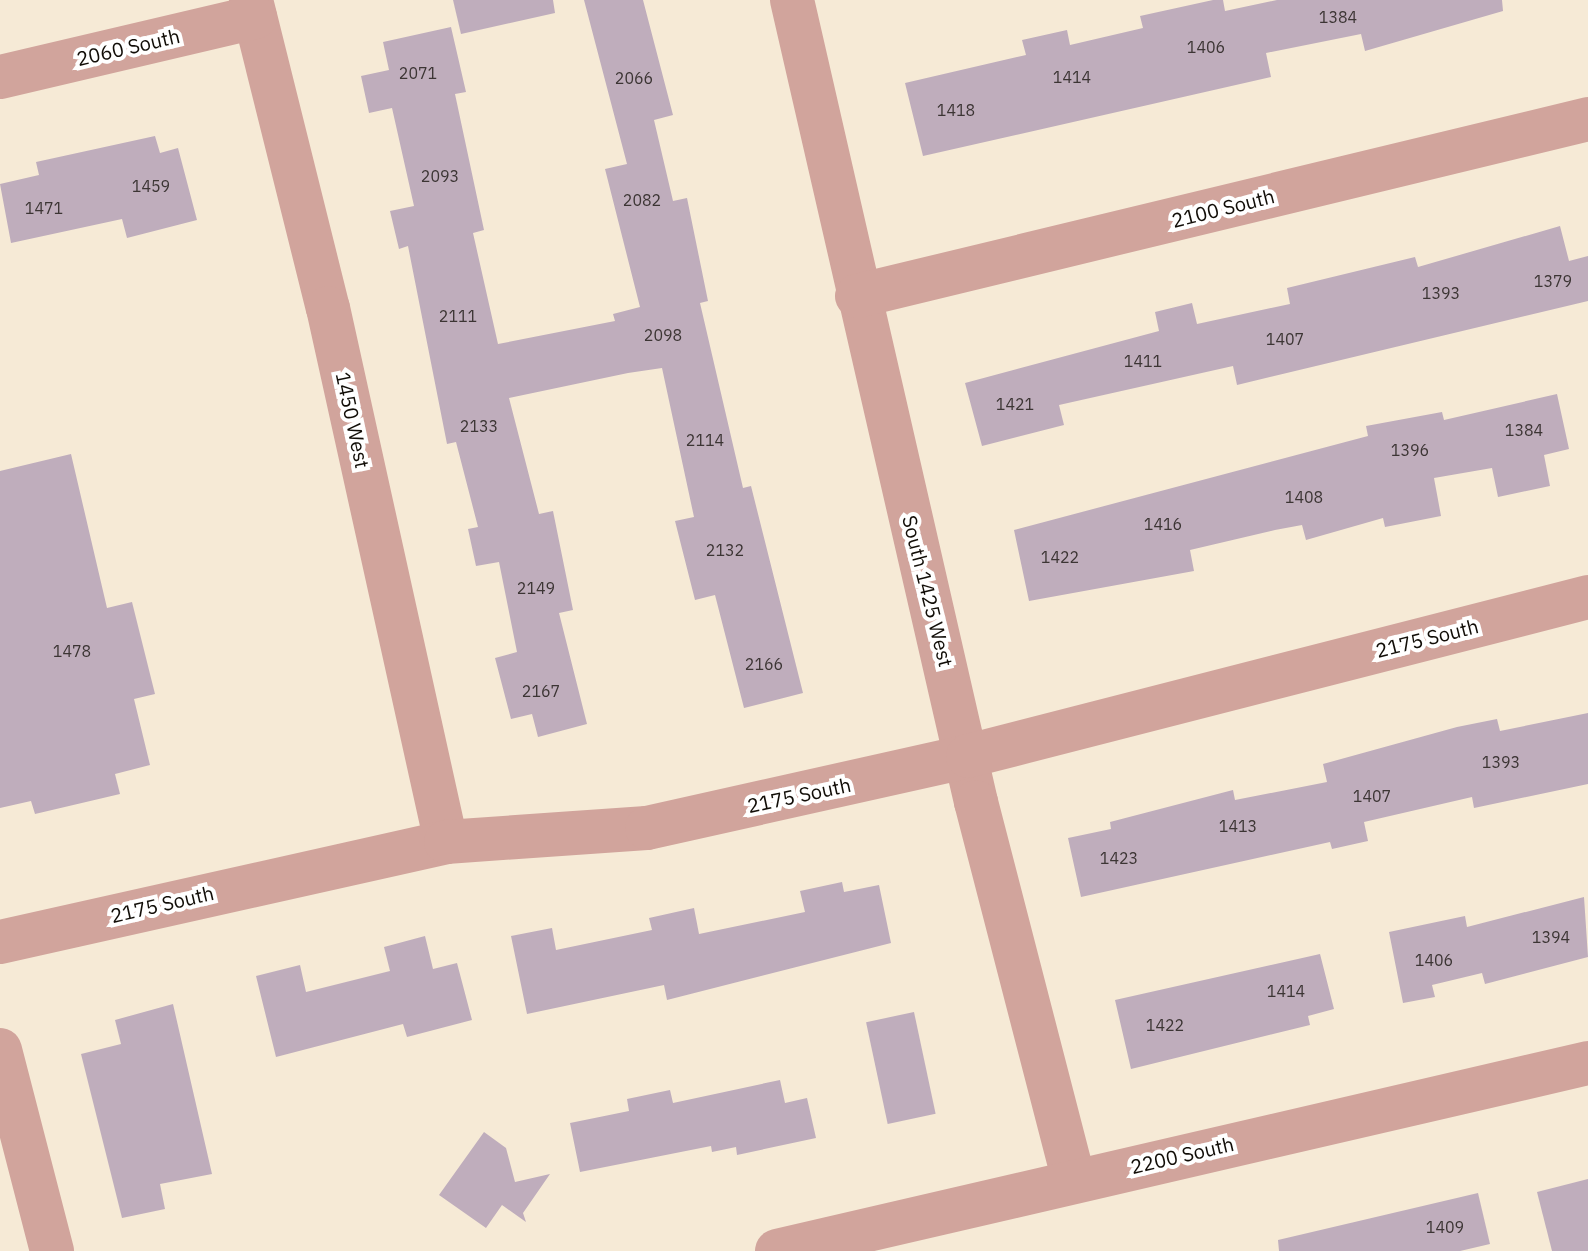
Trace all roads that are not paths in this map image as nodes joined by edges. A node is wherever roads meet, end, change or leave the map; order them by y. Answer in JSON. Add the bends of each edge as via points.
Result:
{"nodes":[{"id":1,"x":792,"y":0,"type":"edge"},
{"id":2,"x":253,"y":9,"type":"edge"},
{"id":3,"x":0,"y":77,"type":"edge"},
{"id":4,"x":1588,"y":119,"type":"edge"},
{"id":5,"x":857,"y":296,"type":"junction"},
{"id":6,"x":1588,"y":597,"type":"edge"},
{"id":7,"x":968,"y":756,"type":"junction"},
{"id":8,"x":446,"y":842,"type":"junction"},
{"id":9,"x":0,"y":942,"type":"edge"},
{"id":10,"x":0,"y":1050,"type":"edge"},
{"id":11,"x":1588,"y":1063,"type":"edge"},
{"id":12,"x":1074,"y":1180,"type":"junction"},
{"id":13,"x":52,"y":1251,"type":"edge"},
{"id":14,"x":777,"y":1251,"type":"edge"}],
"edges":[{"from":1,"to":5,"type":"street","name":"South 1425 West"},
{"from":2,"to":3,"type":"street","name":"2060 South"},
{"from":2,"to":8,"type":"street","name":"1450 West","via":[[328,308]]},
{"from":4,"to":5,"type":"street","name":"2100 South"},
{"from":5,"to":7,"type":"street","name":"South 1425 West"},
{"from":6,"to":7,"type":"street","name":"2175 South"},
{"from":7,"to":8,"type":"street","name":"2175 South","via":[[647,828]]},
{"from":7,"to":12,"type":"street","name":"South 1425 West"},
{"from":8,"to":9,"type":"street","name":"2175 South"},
{"from":10,"to":13,"type":"street"},
{"from":11,"to":12,"type":"street","name":"2200 South"},
{"from":12,"to":14,"type":"street","name":"2200 South"}]}
